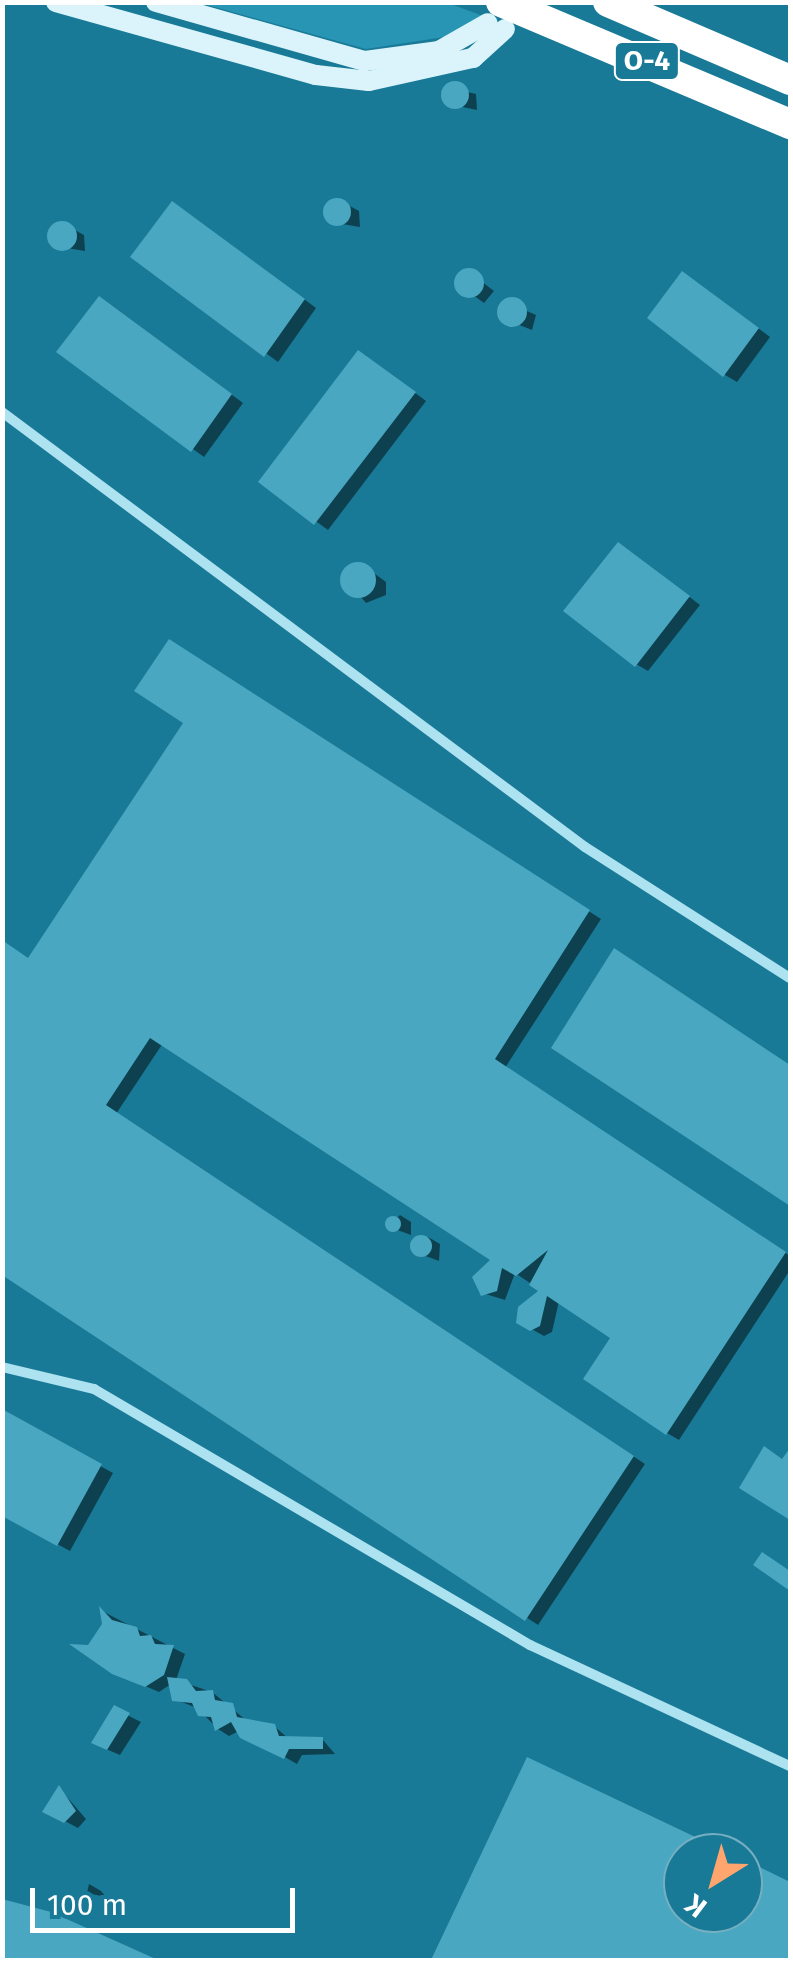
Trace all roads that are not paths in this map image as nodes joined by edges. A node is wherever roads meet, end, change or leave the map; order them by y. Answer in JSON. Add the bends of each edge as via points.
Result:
{"nodes":[{"id":1,"x":56,"y":2,"type":"edge"},
{"id":2,"x":156,"y":2,"type":"edge"},
{"id":3,"x":608,"y":2,"type":"edge"},
{"id":4,"x":498,"y":18,"type":"edge"},
{"id":5,"x":790,"y":80,"type":"edge"},
{"id":6,"x":790,"y":124,"type":"edge"},
{"id":7,"x":2,"y":412,"type":"edge"},
{"id":8,"x":790,"y":978,"type":"edge"},
{"id":9,"x":2,"y":1367,"type":"edge"},
{"id":10,"x":790,"y":1766,"type":"edge"}],
"edges":[{"from":1,"to":4,"type":"main road","via":[[316,75],[369,81],[473,58]]},
{"from":2,"to":4,"type":"main road","via":[[365,61],[439,51]]},
{"from":3,"to":5,"type":"highway","number":"O-4"},
{"from":4,"to":6,"type":"highway","number":"O-4"},
{"from":7,"to":8,"type":"street","via":[[586,847]]},
{"from":9,"to":10,"type":"street","via":[[94,1389],[530,1645]]}]}
